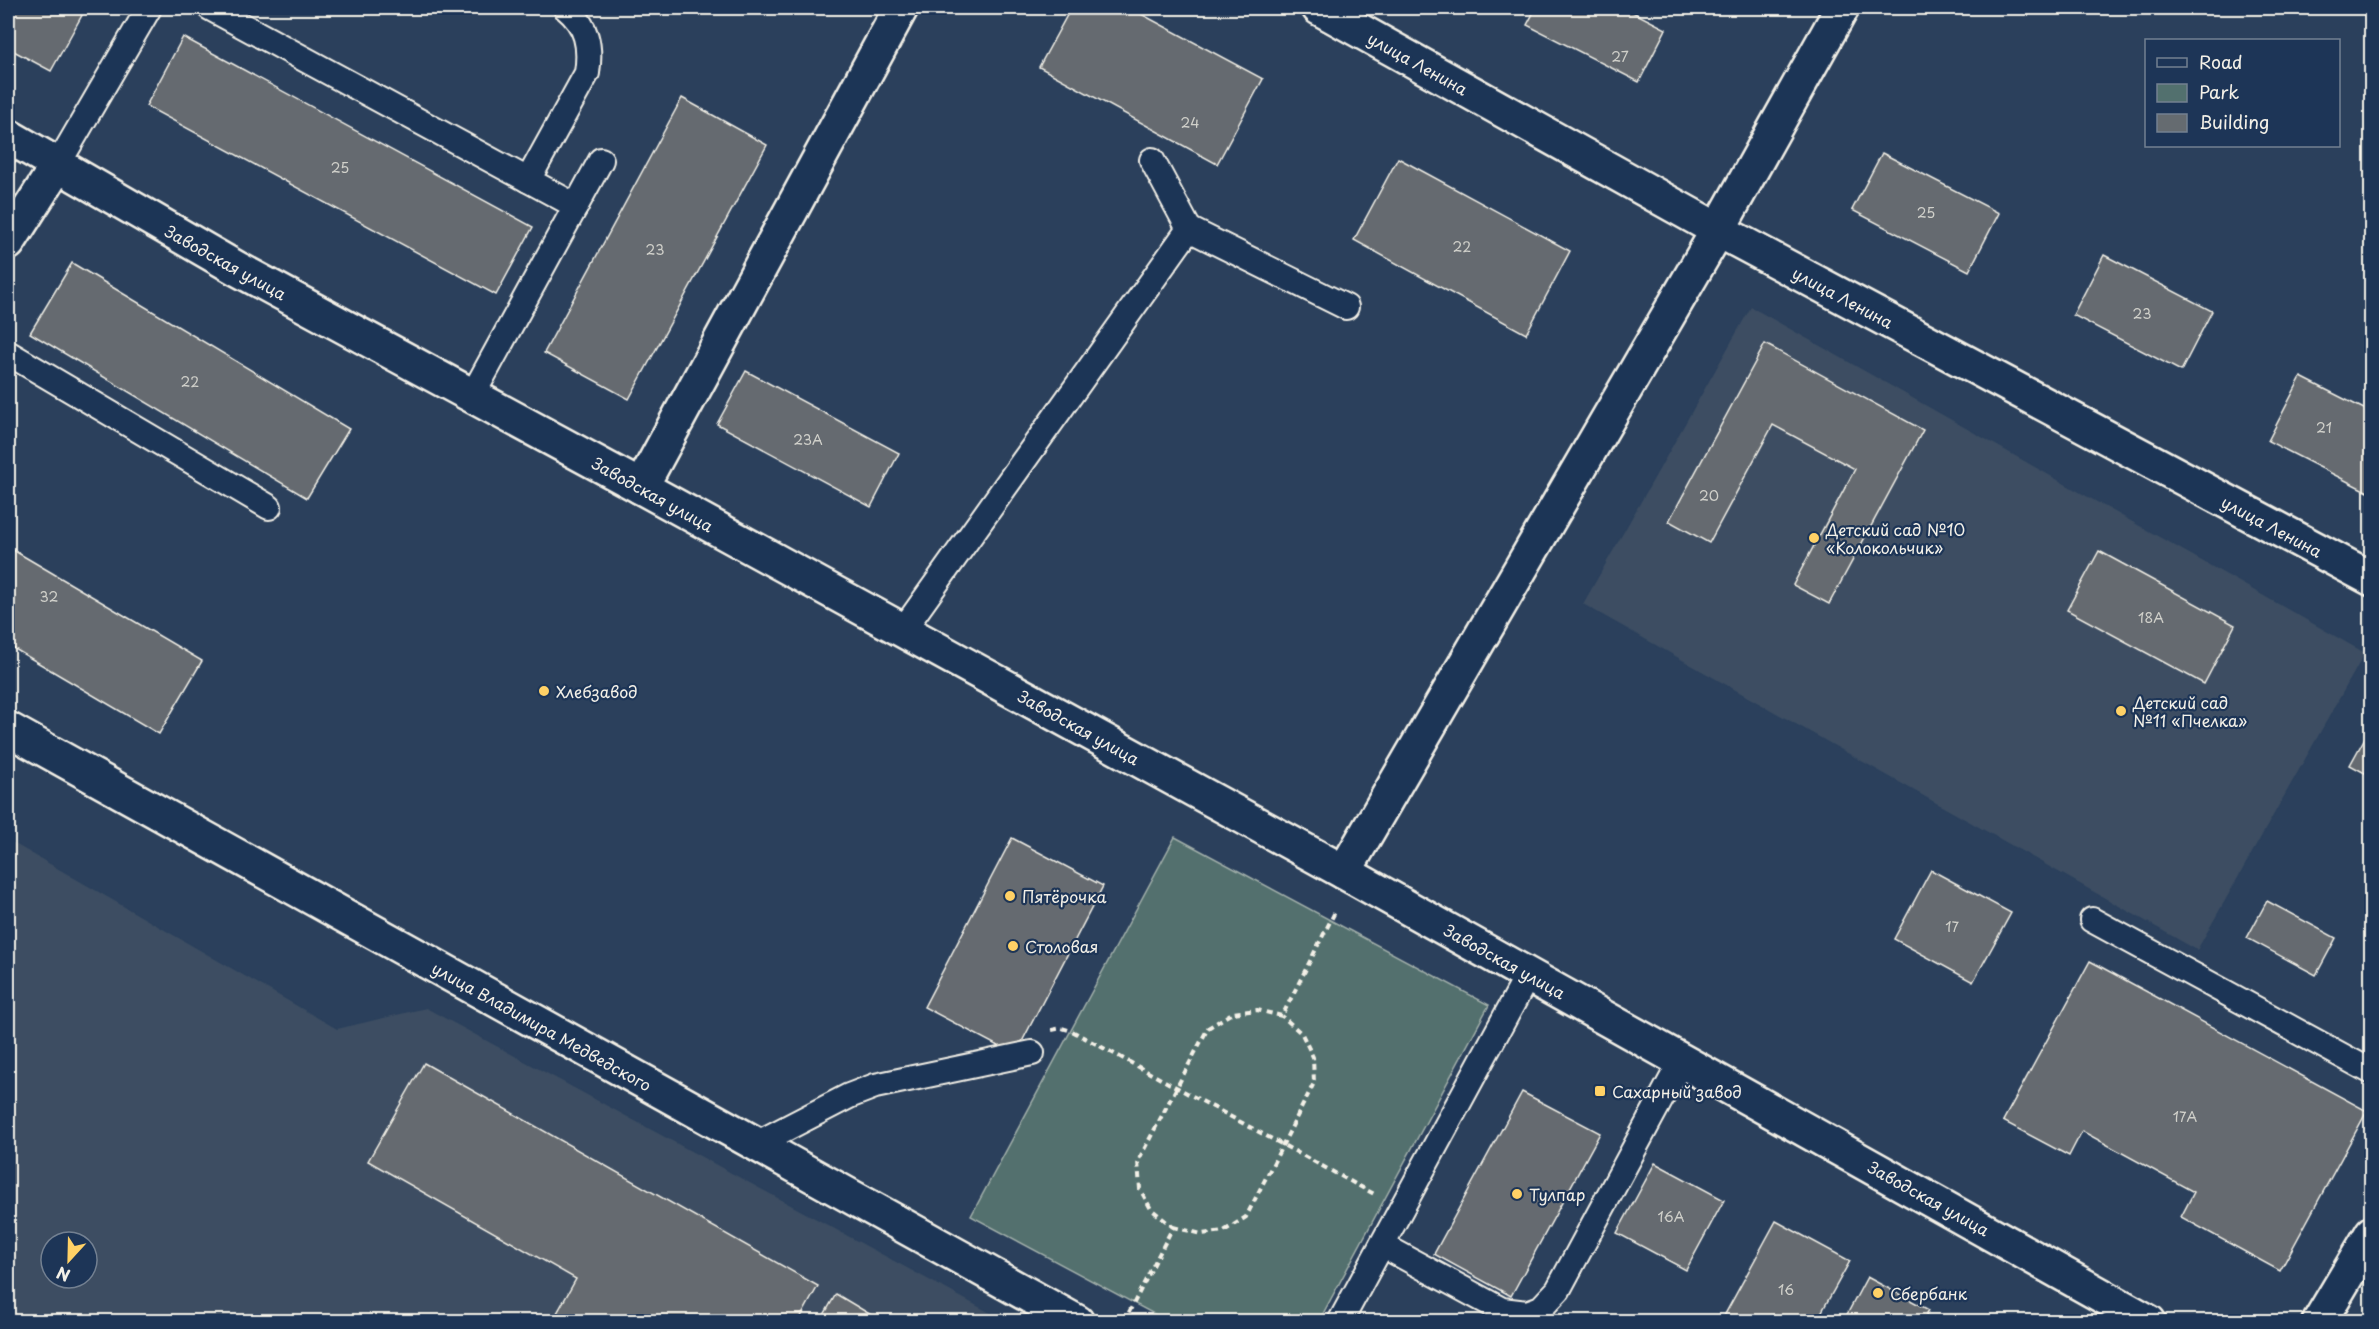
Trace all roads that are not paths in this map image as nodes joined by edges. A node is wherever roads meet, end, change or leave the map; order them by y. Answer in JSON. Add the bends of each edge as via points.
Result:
{"nodes":[{"id":1,"x":149,"y":8,"type":"edge"},
{"id":2,"x":210,"y":8,"type":"edge"},
{"id":3,"x":566,"y":8,"type":"edge"},
{"id":4,"x":901,"y":8,"type":"edge"},
{"id":5,"x":1319,"y":8,"type":"edge"},
{"id":6,"x":1842,"y":8,"type":"edge"},
{"id":7,"x":8,"y":136,"type":"edge"},
{"id":8,"x":600,"y":160,"type":"dead end"},
{"id":9,"x":1152,"y":160,"type":"dead end"},
{"id":10,"x":57,"y":166,"type":"junction"},
{"id":11,"x":528,"y":180,"type":"junction"},
{"id":12,"x":576,"y":206,"type":"junction"},
{"id":13,"x":1189,"y":229,"type":"junction"},
{"id":14,"x":1718,"y":230,"type":"junction"},
{"id":15,"x":8,"y":243,"type":"edge"},
{"id":16,"x":1346,"y":307,"type":"dead end"},
{"id":17,"x":8,"y":353,"type":"edge"},
{"id":18,"x":472,"y":396,"type":"junction"},
{"id":19,"x":641,"y":487,"type":"junction"},
{"id":20,"x":269,"y":507,"type":"dead end"},
{"id":21,"x":2372,"y":579,"type":"edge"},
{"id":22,"x":903,"y":630,"type":"junction"},
{"id":23,"x":8,"y":729,"type":"edge"},
{"id":24,"x":1349,"y":874,"type":"junction"},
{"id":25,"x":2092,"y":920,"type":"dead end"},
{"id":26,"x":1528,"y":975,"type":"junction"},
{"id":27,"x":1032,"y":1053,"type":"road end"},
{"id":28,"x":1683,"y":1060,"type":"junction"},
{"id":29,"x":2372,"y":1071,"type":"edge"},
{"id":30,"x":756,"y":1144,"type":"junction"},
{"id":31,"x":2372,"y":1233,"type":"edge"},
{"id":32,"x":1382,"y":1245,"type":"junction"},
{"id":33,"x":1077,"y":1322,"type":"edge"},
{"id":34,"x":1341,"y":1322,"type":"edge"},
{"id":35,"x":2149,"y":1322,"type":"edge"},
{"id":36,"x":2319,"y":1322,"type":"edge"}],
"edges":[{"from":1,"to":10,"type":"lane"},
{"from":2,"to":11,"type":"lane"},
{"from":3,"to":11,"type":"lane","via":[[586,33],[590,54],[587,73]]},
{"from":4,"to":19,"type":"street"},
{"from":5,"to":14,"type":"street","name":"улица Ленина"},
{"from":6,"to":14,"type":"street"},
{"from":7,"to":10,"type":"street","name":"Заводская улица"},
{"from":8,"to":12,"type":"lane"},
{"from":9,"to":13,"type":"lane"},
{"from":10,"to":15,"type":"street"},
{"from":10,"to":18,"type":"street","name":"Заводская улица"},
{"from":11,"to":12,"type":"lane"},
{"from":12,"to":18,"type":"lane"},
{"from":13,"to":16,"type":"lane"},
{"from":13,"to":22,"type":"lane"},
{"from":14,"to":21,"type":"street","name":"улица Ленина"},
{"from":14,"to":24,"type":"street"},
{"from":17,"to":20,"type":"lane"},
{"from":18,"to":19,"type":"street","name":"Заводская улица"},
{"from":19,"to":22,"type":"street","name":"Заводская улица"},
{"from":22,"to":24,"type":"street","name":"Заводская улица"},
{"from":23,"to":30,"type":"street","name":"улица Владимира Медведского"},
{"from":24,"to":26,"type":"street","name":"Заводская улица"},
{"from":25,"to":29,"type":"lane"},
{"from":26,"to":28,"type":"street","name":"Заводская улица"},
{"from":26,"to":32,"type":"lane"},
{"from":27,"to":30,"type":"lane","via":[[875,1086]]},
{"from":28,"to":32,"type":"lane","via":[[1558,1290],[1541,1308],[1527,1313],[1502,1310]]},
{"from":28,"to":35,"type":"street","name":"Заводская улица"},
{"from":30,"to":33,"type":"street","name":"улица Владимира Медведского"},
{"from":31,"to":36,"type":"street"},
{"from":32,"to":34,"type":"lane"}]}
